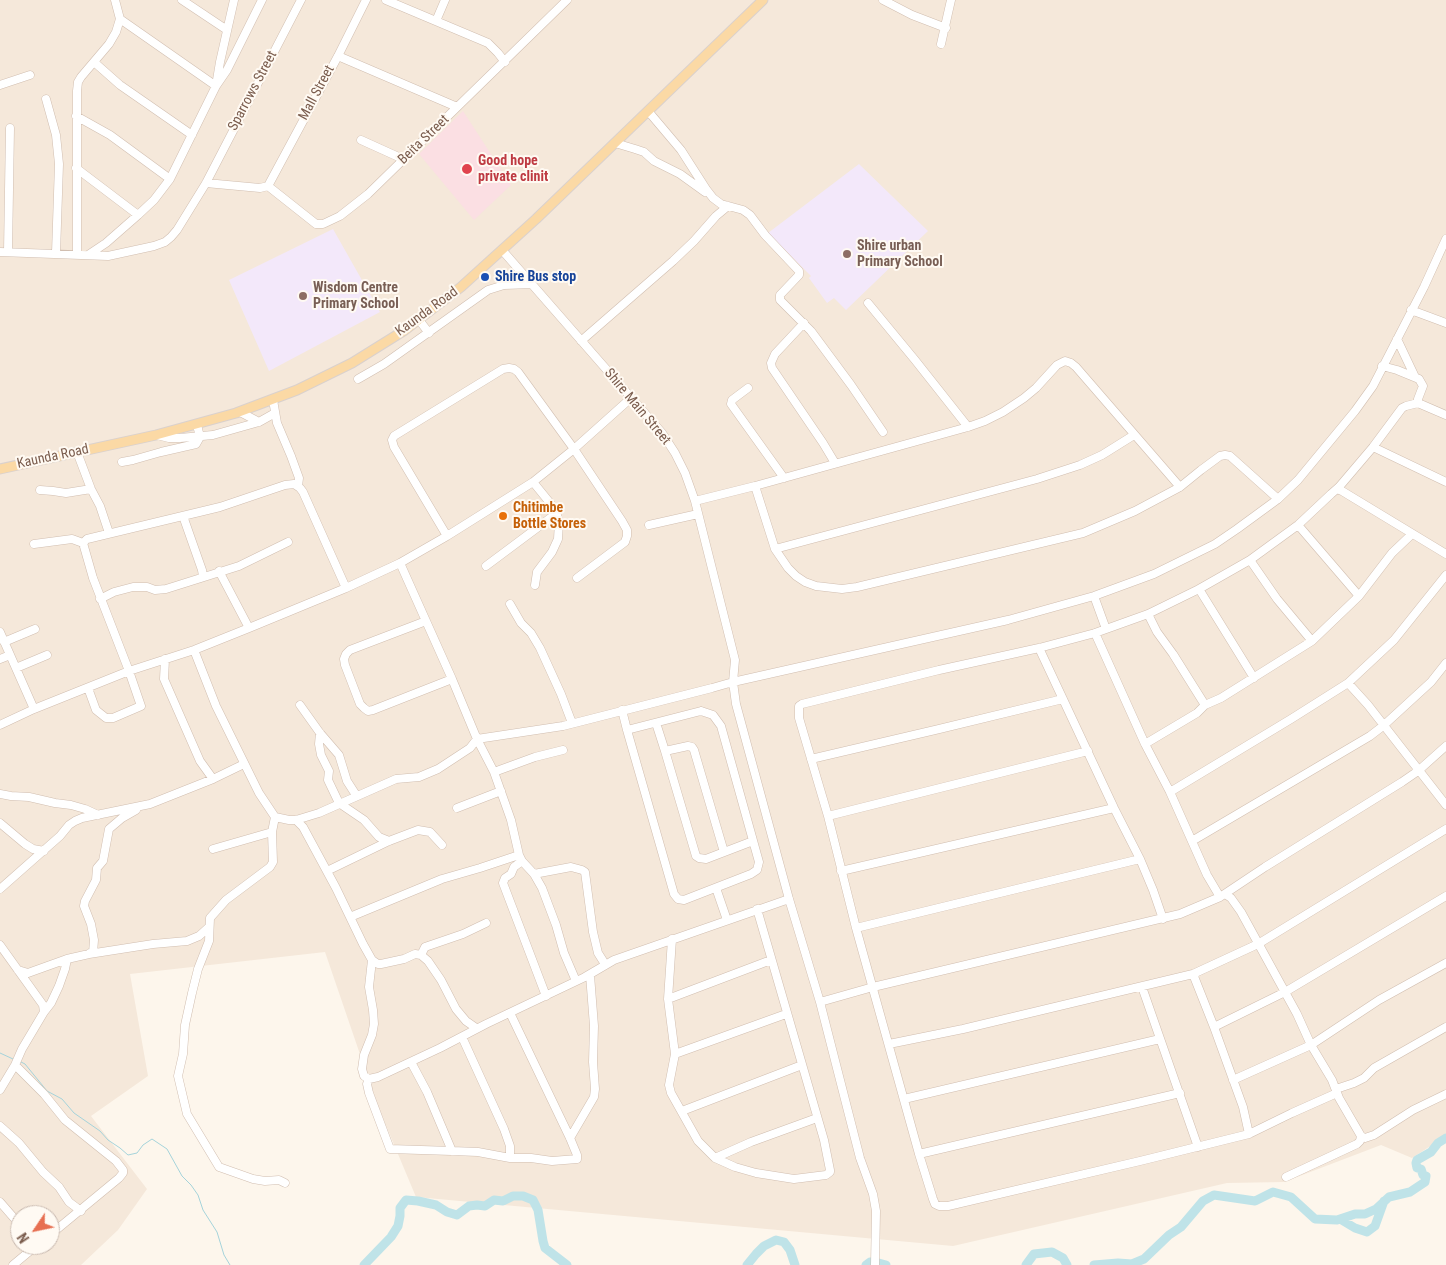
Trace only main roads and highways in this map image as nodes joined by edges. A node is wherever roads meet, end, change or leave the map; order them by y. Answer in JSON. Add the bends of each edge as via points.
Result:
{"nodes":[{"id":1,"x":763,"y":0,"type":"edge"},
{"id":2,"x":0,"y":469,"type":"edge"}],
"edges":[{"from":1,"to":2,"type":"main road","name":"Kaunda Road","via":[[461,287],[419,320],[352,363],[297,390],[238,413],[156,435]]}]}
